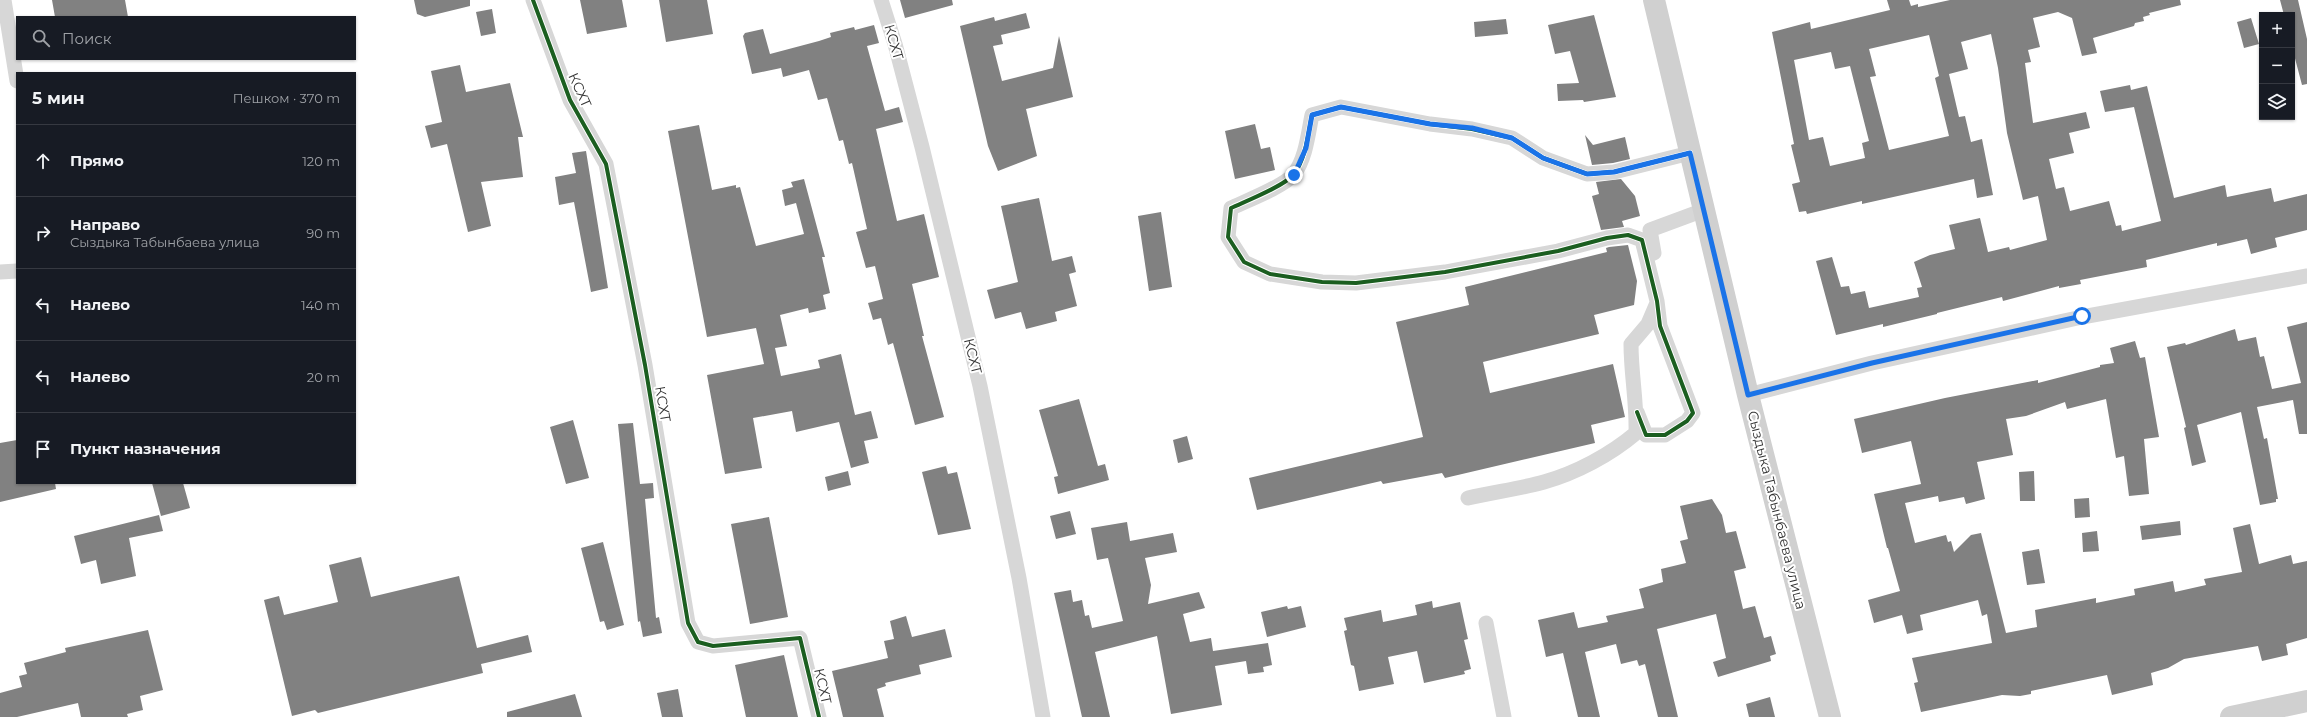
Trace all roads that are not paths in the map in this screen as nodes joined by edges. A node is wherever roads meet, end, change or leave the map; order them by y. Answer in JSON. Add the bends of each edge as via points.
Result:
{"nodes":[{"id":1,"x":4,"y":0,"type":"edge"},
{"id":2,"x":534,"y":0,"type":"edge"},
{"id":3,"x":881,"y":0,"type":"edge"},
{"id":4,"x":1654,"y":0,"type":"edge"},
{"id":5,"x":16,"y":75,"type":"edge"},
{"id":6,"x":1690,"y":153,"type":"junction"},
{"id":7,"x":1704,"y":210,"type":"junction"},
{"id":8,"x":16,"y":271,"type":"edge"},
{"id":9,"x":0,"y":272,"type":"edge"},
{"id":10,"x":2307,"y":276,"type":"edge"},
{"id":11,"x":1657,"y":301,"type":"junction"},
{"id":12,"x":1748,"y":395,"type":"junction"},
{"id":13,"x":1637,"y":412,"type":"junction"},
{"id":14,"x":1468,"y":498,"type":"dead end"},
{"id":15,"x":1486,"y":624,"type":"dead end"},
{"id":16,"x":2307,"y":701,"type":"edge"},
{"id":17,"x":819,"y":717,"type":"edge"},
{"id":18,"x":1043,"y":717,"type":"edge"},
{"id":19,"x":1504,"y":717,"type":"edge"},
{"id":20,"x":1830,"y":717,"type":"edge"},
{"id":21,"x":2231,"y":717,"type":"edge"}],
"edges":[{"from":1,"to":5,"type":"street"},
{"from":2,"to":17,"type":"street","name":"КСХТ","via":[[570,100],[608,170],[645,365],[688,623],[698,642],[713,646],[800,638]]},
{"from":3,"to":18,"type":"street","name":"КСХТ","via":[[920,139],[980,386]]},
{"from":4,"to":6,"type":"street","name":"Сыздыка Табынбаева улица"},
{"from":6,"to":7,"type":"street","name":"Сыздыка Табынбаева улица"},
{"from":6,"to":11,"type":"street","via":[[1614,172],[1587,174],[1543,158],[1512,138],[1472,128],[1430,124],[1341,107],[1312,115],[1306,148],[1294,175],[1265,193],[1231,208],[1228,237],[1244,262],[1270,274],[1322,282],[1356,283],[1445,272],[1628,235],[1642,240]]},
{"from":7,"to":11,"type":"street","via":[[1650,230]]},
{"from":7,"to":12,"type":"street","name":"Сыздыка Табынбаева улица"},
{"from":8,"to":9,"type":"street"},
{"from":10,"to":12,"type":"street","via":[[2082,316],[1872,363]]},
{"from":11,"to":13,"type":"street","via":[[1648,324],[1631,344],[1631,373]]},
{"from":11,"to":13,"type":"street","via":[[1660,326],[1693,413],[1687,421],[1665,435],[1646,435]]},
{"from":12,"to":20,"type":"street","name":"Сыздыка Табынбаева улица"},
{"from":13,"to":14,"type":"street","via":[[1636,433],[1618,448],[1587,464],[1544,482]]},
{"from":15,"to":19,"type":"street"},
{"from":16,"to":21,"type":"street"}]}
